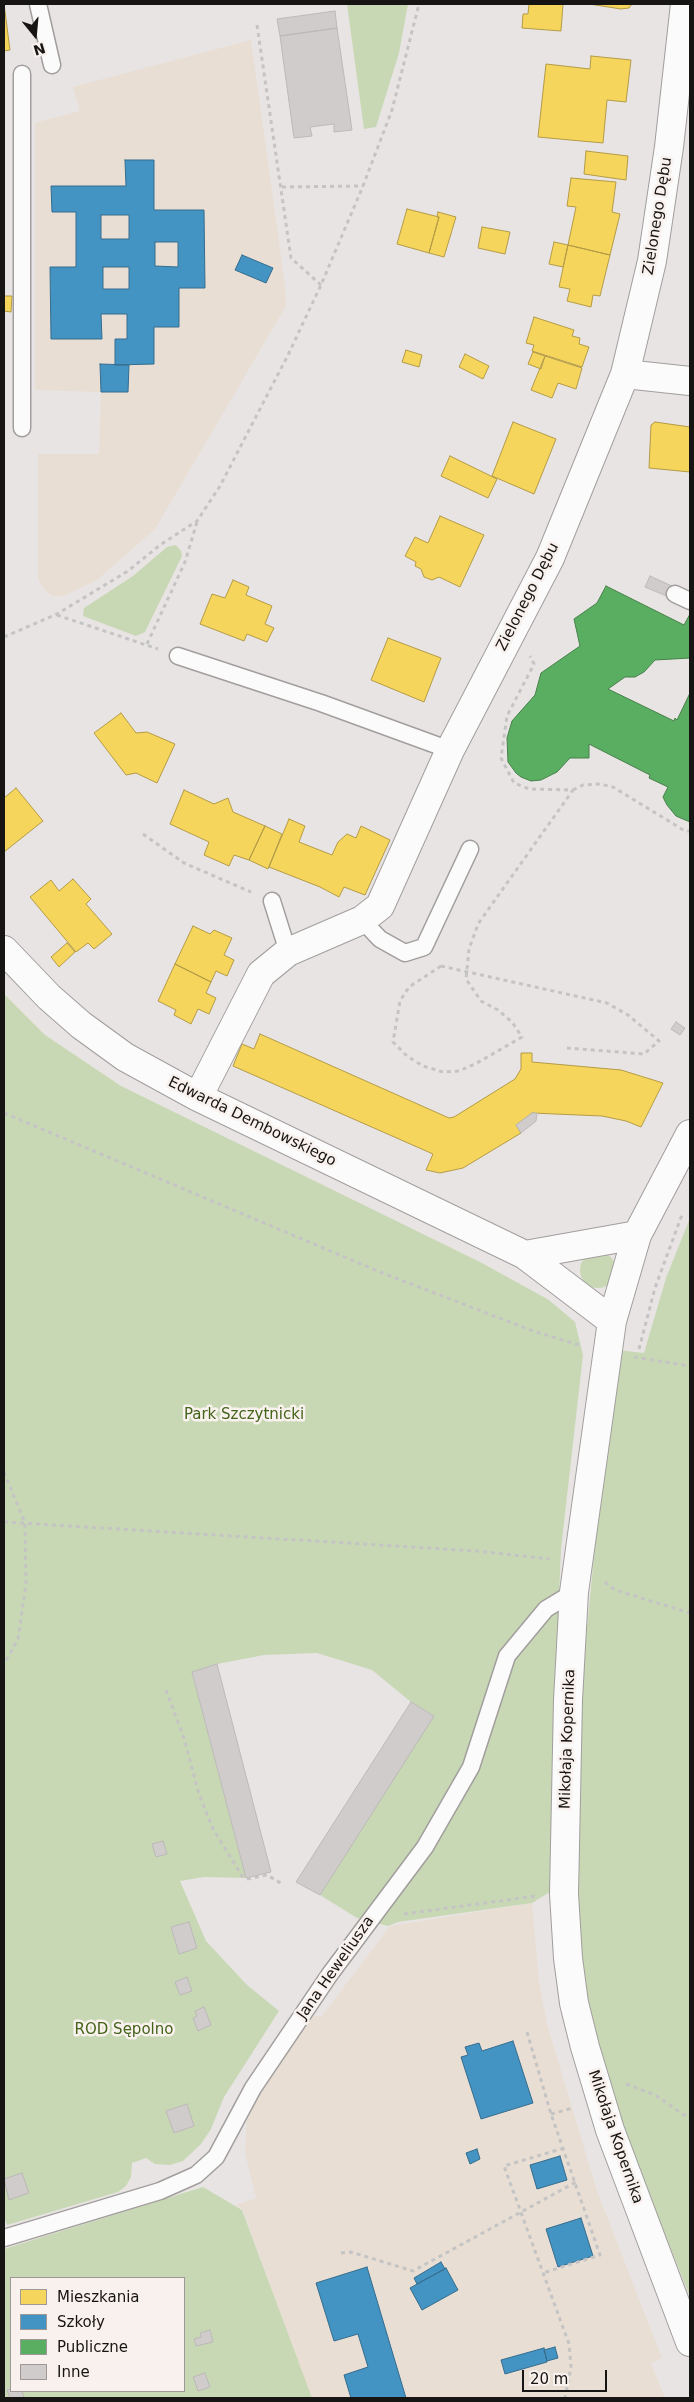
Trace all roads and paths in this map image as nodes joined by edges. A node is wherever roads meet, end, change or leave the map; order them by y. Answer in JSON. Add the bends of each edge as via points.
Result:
{"nodes":[{"id":1,"x":38,"y":4,"type":"edge"},
{"id":2,"x":419,"y":4,"type":"edge"},
{"id":3,"x":685,"y":4,"type":"edge"},
{"id":4,"x":256,"y":25,"type":"dead end"},
{"id":5,"x":52,"y":65,"type":"dead end"},
{"id":6,"x":22,"y":74,"type":"dead end"},
{"id":7,"x":363,"y":186,"type":"junction"},
{"id":8,"x":282,"y":187,"type":"junction"},
{"id":9,"x":321,"y":285,"type":"junction"},
{"id":10,"x":625,"y":374,"type":"junction"},
{"id":11,"x":690,"y":381,"type":"edge"},
{"id":12,"x":22,"y":428,"type":"dead end"},
{"id":13,"x":197,"y":521,"type":"junction"},
{"id":14,"x":675,"y":594,"type":"dead end"},
{"id":15,"x":690,"y":601,"type":"edge"},
{"id":16,"x":57,"y":614,"type":"junction"},
{"id":17,"x":4,"y":637,"type":"edge"},
{"id":18,"x":147,"y":644,"type":"junction"},
{"id":19,"x":526,"y":648,"type":"dead end"},
{"id":20,"x":178,"y":656,"type":"joint"},
{"id":21,"x":450,"y":750,"type":"junction"},
{"id":22,"x":573,"y":790,"type":"junction"},
{"id":23,"x":690,"y":831,"type":"edge"},
{"id":24,"x":143,"y":834,"type":"dead end"},
{"id":25,"x":470,"y":849,"type":"dead end"},
{"id":26,"x":272,"y":901,"type":"joint"},
{"id":27,"x":362,"y":920,"type":"junction"},
{"id":28,"x":4,"y":950,"type":"edge"},
{"id":29,"x":288,"y":952,"type":"junction"},
{"id":30,"x":405,"y":953,"type":"junction"},
{"id":31,"x":441,"y":966,"type":"junction"},
{"id":32,"x":467,"y":971,"type":"junction"},
{"id":33,"x":567,"y":1048,"type":"dead end"},
{"id":34,"x":198,"y":1097,"type":"junction"},
{"id":35,"x":4,"y":1113,"type":"edge"},
{"id":36,"x":690,"y":1134,"type":"edge"},
{"id":37,"x":685,"y":1208,"type":"dead end"},
{"id":38,"x":637,"y":1235,"type":"junction"},
{"id":39,"x":525,"y":1255,"type":"junction"},
{"id":40,"x":612,"y":1321,"type":"junction"},
{"id":41,"x":608,"y":1354,"type":"junction"},
{"id":42,"x":636,"y":1358,"type":"junction"},
{"id":43,"x":690,"y":1366,"type":"edge"},
{"id":44,"x":635,"y":1367,"type":"dead end"},
{"id":45,"x":4,"y":1472,"type":"edge"},
{"id":46,"x":4,"y":1522,"type":"edge"},
{"id":47,"x":25,"y":1523,"type":"junction"},
{"id":48,"x":580,"y":1562,"type":"junction"},
{"id":49,"x":606,"y":1573,"type":"dead end"},
{"id":50,"x":606,"y":1583,"type":"junction"},
{"id":51,"x":574,"y":1592,"type":"junction"},
{"id":52,"x":605,"y":1593,"type":"dead end"},
{"id":53,"x":690,"y":1613,"type":"edge"},
{"id":54,"x":4,"y":1664,"type":"edge"},
{"id":55,"x":166,"y":1690,"type":"dead end"},
{"id":56,"x":284,"y":1885,"type":"dead end"},
{"id":57,"x":564,"y":1894,"type":"junction"},
{"id":58,"x":371,"y":1917,"type":"junction"},
{"id":59,"x":527,"y":2032,"type":"dead end"},
{"id":60,"x":623,"y":2075,"type":"dead end"},
{"id":61,"x":625,"y":2084,"type":"junction"},
{"id":62,"x":628,"y":2092,"type":"dead end"},
{"id":63,"x":690,"y":2119,"type":"edge"},
{"id":64,"x":564,"y":2148,"type":"junction"},
{"id":65,"x":576,"y":2182,"type":"junction"},
{"id":66,"x":521,"y":2213,"type":"junction"},
{"id":67,"x":4,"y":2238,"type":"edge"},
{"id":68,"x":341,"y":2253,"type":"dead end"},
{"id":69,"x":543,"y":2273,"type":"junction"},
{"id":70,"x":690,"y":2342,"type":"edge"},
{"id":71,"x":565,"y":2398,"type":"edge"}],
"edges":[{"from":1,"to":5,"type":"lane"},
{"from":2,"to":7,"type":"path","via":[[392,110]]},
{"from":3,"to":10,"type":"street","name":"Zielonego Dębu","via":[[652,261]]},
{"from":4,"to":8,"type":"path"},
{"from":6,"to":12,"type":"lane"},
{"from":7,"to":8,"type":"path"},
{"from":7,"to":9,"type":"path"},
{"from":8,"to":9,"type":"path","via":[[291,258]]},
{"from":9,"to":13,"type":"path","via":[[220,486]]},
{"from":10,"to":11,"type":"street"},
{"from":10,"to":21,"type":"street","name":"Zielonego Dębu","via":[[550,558]]},
{"from":13,"to":16,"type":"path","via":[[128,571]]},
{"from":13,"to":18,"type":"path","via":[[185,562]]},
{"from":14,"to":15,"type":"lane"},
{"from":16,"to":17,"type":"path"},
{"from":16,"to":18,"type":"path"},
{"from":18,"to":20,"type":"path"},
{"from":19,"to":22,"type":"path","via":[[534,664],[507,716],[501,758],[514,783],[529,789]]},
{"from":20,"to":21,"type":"lane"},
{"from":21,"to":27,"type":"street","name":"Zielonego Dębu","via":[[380,906]]},
{"from":22,"to":23,"type":"path","via":[[583,785],[613,787]]},
{"from":22,"to":32,"type":"path","via":[[478,924],[469,950]]},
{"from":24,"to":26,"type":"path","via":[[184,863]]},
{"from":25,"to":30,"type":"lane","via":[[424,947]]},
{"from":26,"to":29,"type":"lane"},
{"from":27,"to":29,"type":"street","name":"Zielonego Dębu"},
{"from":27,"to":30,"type":"lane","via":[[380,939]]},
{"from":28,"to":34,"type":"street","name":"Edwarda Dembowskiego","via":[[49,997],[104,1043]]},
{"from":29,"to":34,"type":"street","name":"Zielonego Dębu","via":[[258,979]]},
{"from":30,"to":31,"type":"path"},
{"from":31,"to":32,"type":"path"},
{"from":31,"to":32,"type":"path","via":[[409,987],[400,1001],[393,1042],[423,1066],[443,1072],[458,1071],[477,1063],[522,1036],[498,1010],[481,1001],[466,979]]},
{"from":32,"to":33,"type":"path","via":[[607,1003],[628,1015],[659,1041],[644,1054]]},
{"from":34,"to":39,"type":"street","name":"Edwarda Dembowskiego"},
{"from":35,"to":41,"type":"path","via":[[380,1272],[533,1331]]},
{"from":36,"to":38,"type":"street","name":"Mikołaja Kopernika"},
{"from":37,"to":42,"type":"path","via":[[655,1288]]},
{"from":38,"to":39,"type":"street"},
{"from":38,"to":40,"type":"street","name":"Mikołaja Kopernika"},
{"from":39,"to":40,"type":"street","name":"Edwarda Dembowskiego"},
{"from":40,"to":41,"type":"street","name":"Mikołaja Kopernika"},
{"from":41,"to":42,"type":"path"},
{"from":41,"to":48,"type":"street","name":"Mikołaja Kopernika"},
{"from":42,"to":43,"type":"path"},
{"from":42,"to":44,"type":"path"},
{"from":45,"to":47,"type":"path"},
{"from":46,"to":47,"type":"path"},
{"from":47,"to":48,"type":"path","via":[[477,1550]]},
{"from":47,"to":54,"type":"path","via":[[26,1584],[18,1639]]},
{"from":48,"to":50,"type":"path"},
{"from":48,"to":51,"type":"street","name":"Mikołaja Kopernika"},
{"from":49,"to":50,"type":"path"},
{"from":50,"to":52,"type":"path"},
{"from":50,"to":53,"type":"path","via":[[615,1590]]},
{"from":51,"to":57,"type":"street","name":"Mikołaja Kopernika"},
{"from":51,"to":58,"type":"lane","name":"Jana Heweliusza","via":[[546,1609],[507,1656],[471,1767],[425,1847]]},
{"from":55,"to":56,"type":"path","via":[[200,1794],[218,1837],[242,1876],[247,1879],[266,1875]]},
{"from":57,"to":58,"type":"path"},
{"from":57,"to":70,"type":"street","name":"Mikołaja Kopernika","via":[[574,2003],[585,2047],[610,2130]]},
{"from":58,"to":67,"type":"lane","name":"Jana Heweliusza","via":[[253,2088],[216,2157],[196,2175],[160,2191]]},
{"from":59,"to":64,"type":"path"},
{"from":60,"to":61,"type":"path"},
{"from":61,"to":62,"type":"path"},
{"from":61,"to":63,"type":"path","via":[[655,2095]]},
{"from":64,"to":65,"type":"path"},
{"from":64,"to":66,"type":"path","via":[[504,2166]]},
{"from":65,"to":66,"type":"path"},
{"from":65,"to":69,"type":"path","via":[[600,2255]]},
{"from":66,"to":68,"type":"path","via":[[413,2271],[351,2252]]},
{"from":66,"to":69,"type":"path"},
{"from":69,"to":71,"type":"path","via":[[571,2355]]}]}
